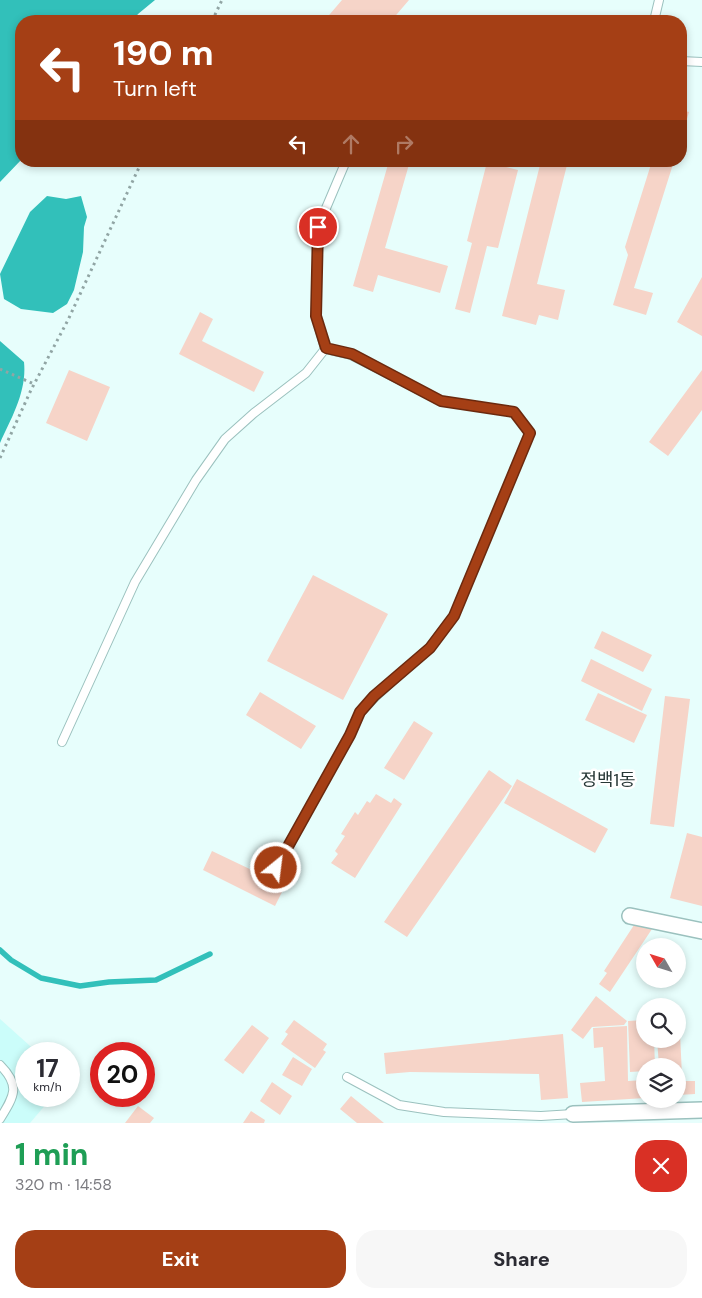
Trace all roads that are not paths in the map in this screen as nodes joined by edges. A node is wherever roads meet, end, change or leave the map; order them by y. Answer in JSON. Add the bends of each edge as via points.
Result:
{"nodes":[{"id":1,"x":659,"y":0,"type":"edge"},
{"id":2,"x":655,"y":15,"type":"edge"},
{"id":3,"x":687,"y":61,"type":"edge"},
{"id":4,"x":702,"y":62,"type":"edge"},
{"id":5,"x":343,"y":167,"type":"edge"},
{"id":6,"x":326,"y":348,"type":"junction"},
{"id":7,"x":62,"y":742,"type":"dead end"},
{"id":8,"x":276,"y":868,"type":"dead end"},
{"id":9,"x":630,"y":916,"type":"dead end"},
{"id":10,"x":702,"y":931,"type":"edge"},
{"id":11,"x":0,"y":1065,"type":"edge"},
{"id":12,"x":347,"y":1077,"type":"dead end"},
{"id":13,"x":702,"y":1110,"type":"edge"},
{"id":14,"x":573,"y":1114,"type":"joint"},
{"id":15,"x":0,"y":1119,"type":"edge"}],
"edges":[{"from":1,"to":2,"type":"lane"},
{"from":3,"to":4,"type":"lane"},
{"from":5,"to":6,"type":"lane","via":[[318,227],[316,316]]},
{"from":6,"to":7,"type":"lane","via":[[306,373],[225,439],[196,480],[135,582]]},
{"from":6,"to":8,"type":"lane","via":[[352,354],[441,401],[514,412],[530,433],[454,616],[430,648],[360,712]]},
{"from":9,"to":10,"type":"street"},
{"from":11,"to":15,"type":"lane","via":[[11,1076],[14,1090],[11,1102]]},
{"from":12,"to":14,"type":"lane","via":[[399,1105],[444,1112]]},
{"from":13,"to":14,"type":"street"}]}
